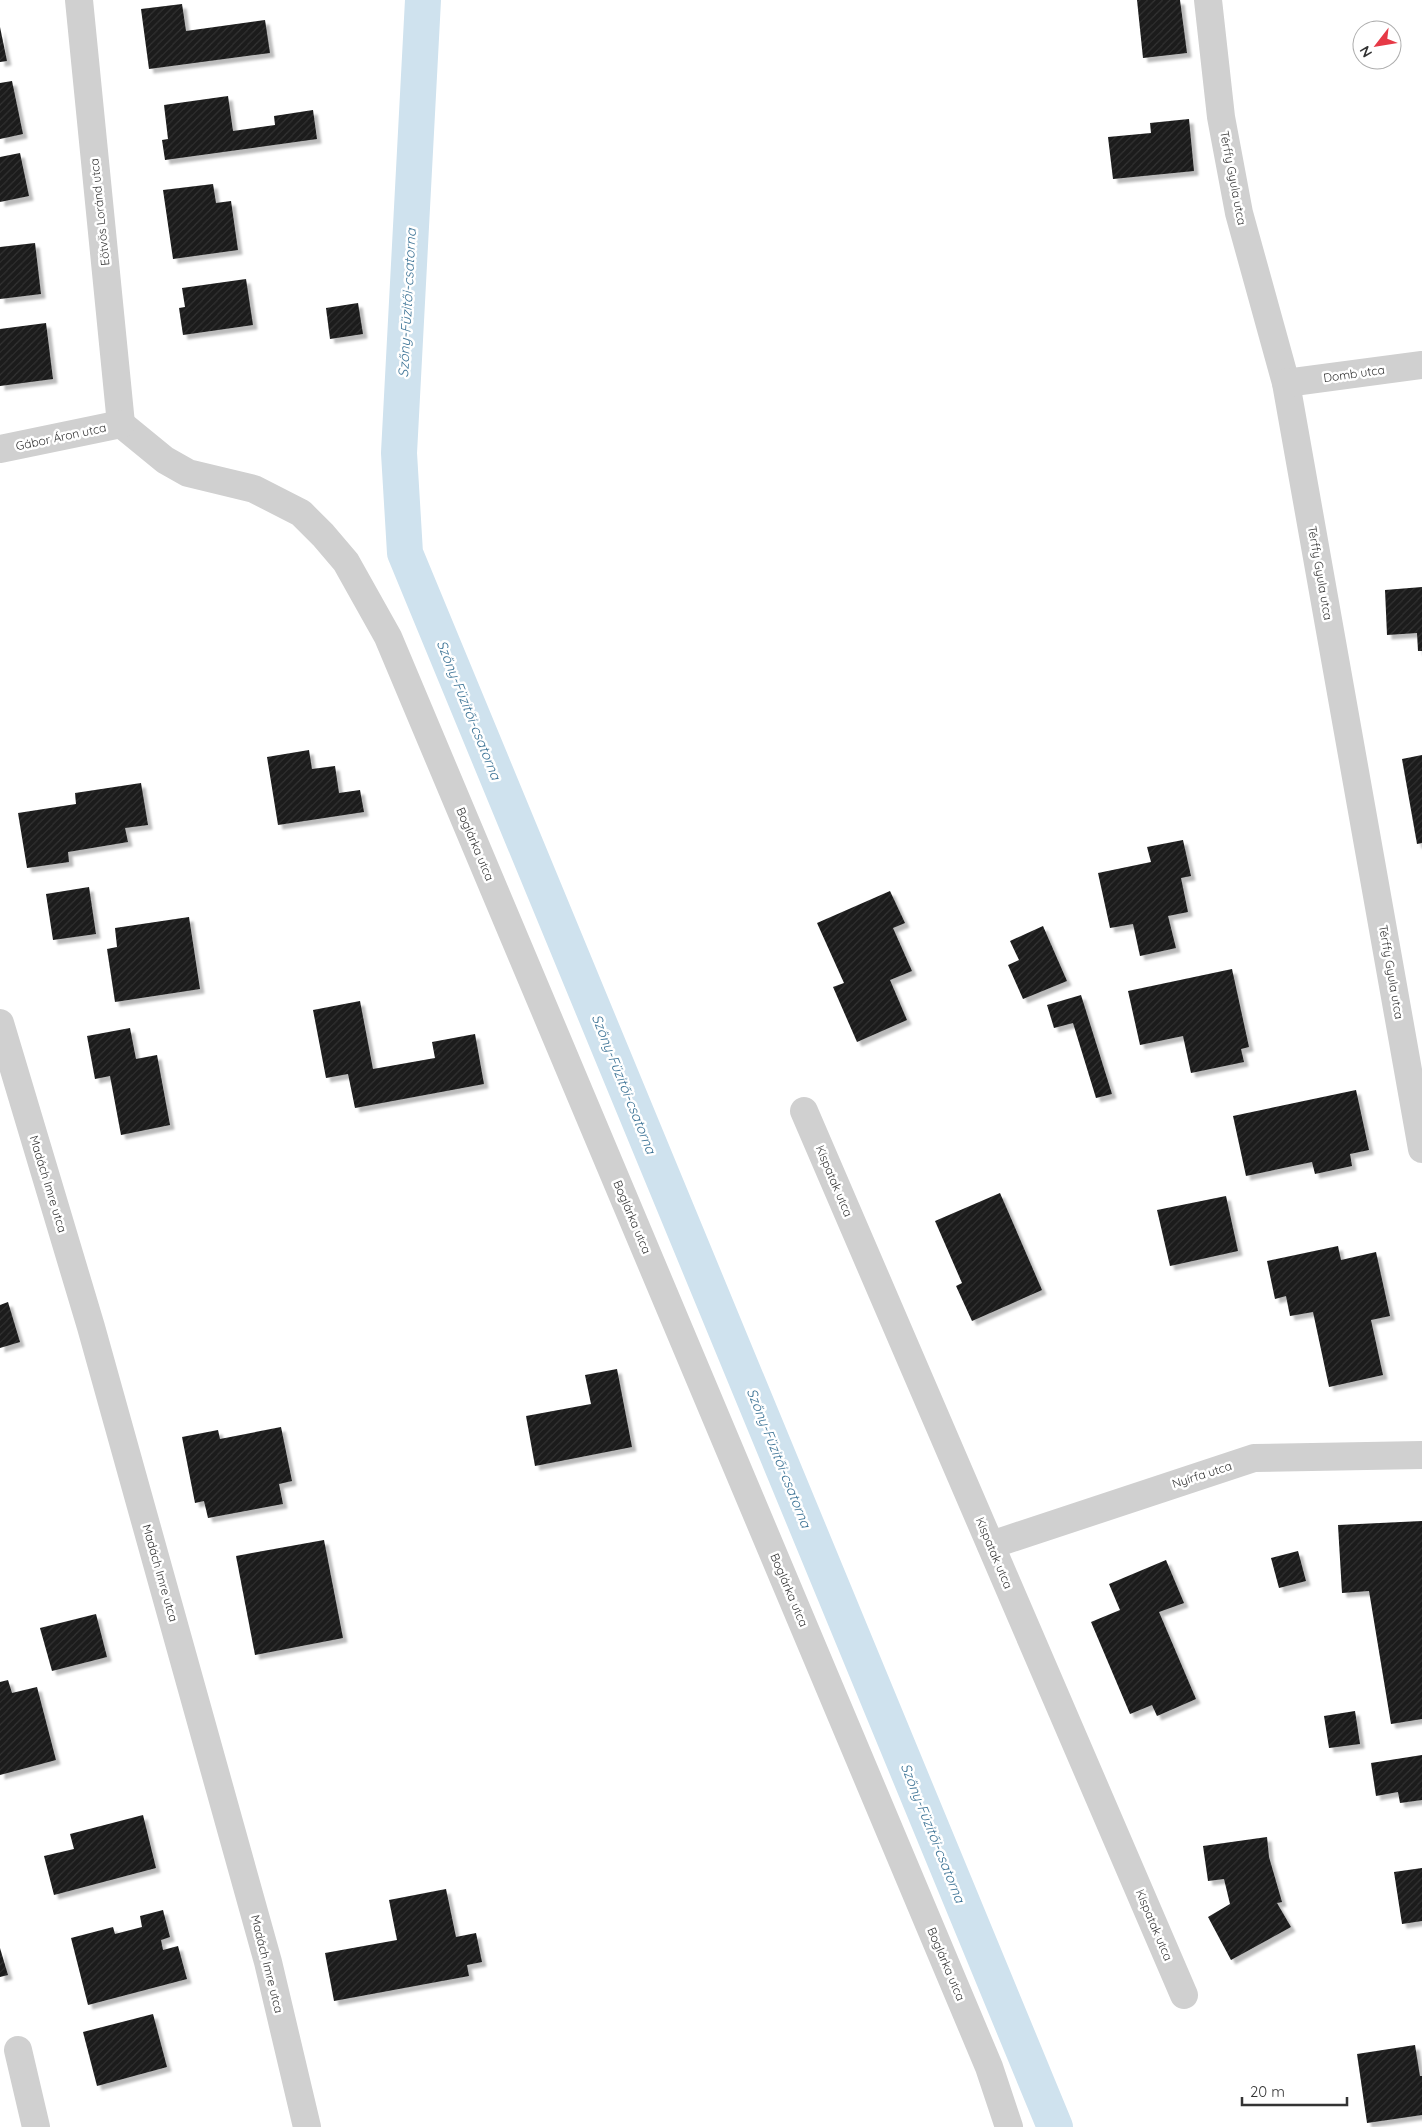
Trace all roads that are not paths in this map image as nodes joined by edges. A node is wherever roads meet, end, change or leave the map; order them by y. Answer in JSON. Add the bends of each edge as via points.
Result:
{"nodes":[{"id":1,"x":79,"y":0,"type":"edge"},
{"id":2,"x":1208,"y":0,"type":"edge"},
{"id":3,"x":1422,"y":365,"type":"edge"},
{"id":4,"x":1286,"y":383,"type":"junction"},
{"id":5,"x":121,"y":424,"type":"junction"},
{"id":6,"x":0,"y":449,"type":"edge"},
{"id":7,"x":0,"y":1023,"type":"edge"},
{"id":8,"x":804,"y":1111,"type":"dead end"},
{"id":9,"x":1422,"y":1149,"type":"edge"},
{"id":10,"x":1422,"y":1455,"type":"edge"},
{"id":11,"x":991,"y":1545,"type":"junction"},
{"id":12,"x":1184,"y":1995,"type":"dead end"},
{"id":13,"x":18,"y":2050,"type":"dead end"},
{"id":14,"x":36,"y":2127,"type":"edge"},
{"id":15,"x":308,"y":2127,"type":"edge"},
{"id":16,"x":1009,"y":2127,"type":"edge"}],
"edges":[{"from":1,"to":5,"type":"street","name":"Eötvös Loránd utca"},
{"from":2,"to":4,"type":"street","name":"Térffy Gyula utca","via":[[1221,117],[1239,213]]},
{"from":3,"to":4,"type":"street","name":"Domb utca"},
{"from":4,"to":9,"type":"street","name":"Térffy Gyula utca"},
{"from":5,"to":6,"type":"street","name":"Gábor Áron utca"},
{"from":5,"to":16,"type":"street","name":"Boglárka utca","via":[[165,460],[188,473],[254,489],[301,513],[346,562],[388,637],[990,2067]]},
{"from":7,"to":15,"type":"street","name":"Madách Imre utca","via":[[108,1385],[268,1962]]},
{"from":8,"to":11,"type":"street","name":"Kispatak utca"},
{"from":10,"to":11,"type":"street","name":"Nyírfa utca","via":[[1254,1458]]},
{"from":11,"to":12,"type":"street","name":"Kispatak utca"},
{"from":13,"to":14,"type":"street"}]}
